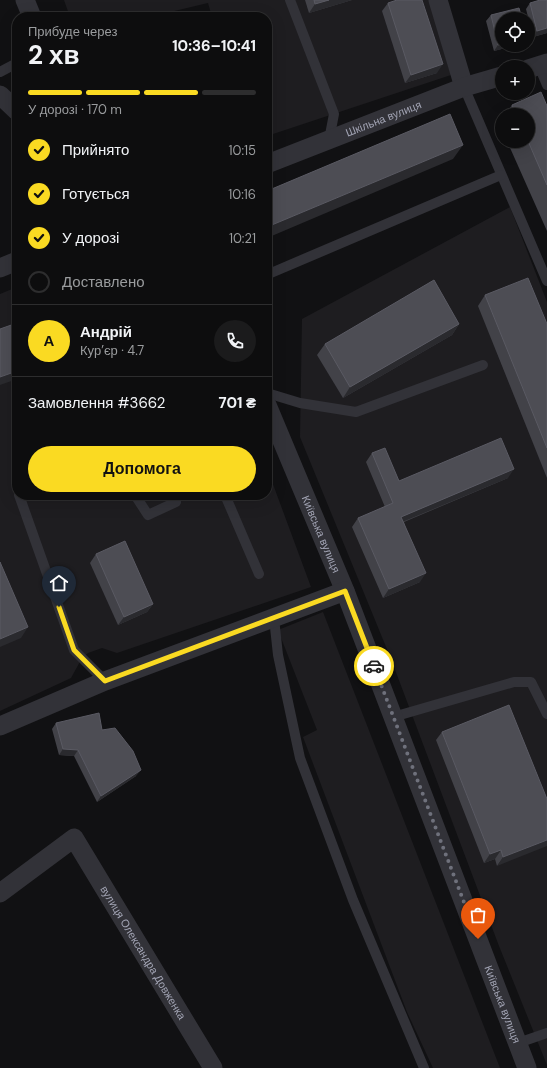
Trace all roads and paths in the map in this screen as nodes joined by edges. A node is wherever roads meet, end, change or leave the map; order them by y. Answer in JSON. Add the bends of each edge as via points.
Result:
{"nodes":[{"id":1,"x":25,"y":0,"type":"edge"},
{"id":2,"x":290,"y":0,"type":"edge"},
{"id":3,"x":438,"y":0,"type":"edge"},
{"id":4,"x":30,"y":12,"type":"edge"},
{"id":5,"x":12,"y":66,"type":"edge"},
{"id":6,"x":538,"y":66,"type":"edge"},
{"id":7,"x":0,"y":72,"type":"edge"},
{"id":8,"x":495,"y":78,"type":"edge"},
{"id":9,"x":547,"y":84,"type":"edge"},
{"id":10,"x":464,"y":87,"type":"junction"},
{"id":11,"x":0,"y":95,"type":"edge"},
{"id":12,"x":12,"y":106,"type":"edge"},
{"id":13,"x":329,"y":140,"type":"junction"},
{"id":14,"x":272,"y":162,"type":"edge"},
{"id":15,"x":501,"y":175,"type":"junction"},
{"id":16,"x":12,"y":263,"type":"edge"},
{"id":17,"x":0,"y":268,"type":"edge"},
{"id":18,"x":272,"y":274,"type":"edge"},
{"id":19,"x":547,"y":281,"type":"edge"},
{"id":20,"x":483,"y":365,"type":"dead end"},
{"id":21,"x":272,"y":395,"type":"edge"},
{"id":22,"x":272,"y":417,"type":"edge"},
{"id":23,"x":21,"y":500,"type":"edge"},
{"id":24,"x":138,"y":500,"type":"edge"},
{"id":25,"x":175,"y":500,"type":"edge"},
{"id":26,"x":227,"y":500,"type":"edge"},
{"id":27,"x":259,"y":574,"type":"dead end"},
{"id":28,"x":345,"y":591,"type":"junction"},
{"id":29,"x":274,"y":618,"type":"junction"},
{"id":30,"x":105,"y":681,"type":"junction"},
{"id":31,"x":547,"y":714,"type":"edge"},
{"id":32,"x":393,"y":716,"type":"junction"},
{"id":33,"x":0,"y":726,"type":"edge"},
{"id":34,"x":0,"y":893,"type":"edge"},
{"id":35,"x":547,"y":1033,"type":"edge"},
{"id":36,"x":518,"y":1043,"type":"junction"},
{"id":37,"x":213,"y":1068,"type":"edge"},
{"id":38,"x":424,"y":1068,"type":"edge"},
{"id":39,"x":527,"y":1068,"type":"edge"}],
"edges":[{"from":1,"to":4,"type":"street"},
{"from":2,"to":13,"type":"lane","via":[[334,114]]},
{"from":3,"to":10,"type":"street"},
{"from":5,"to":7,"type":"lane"},
{"from":6,"to":9,"type":"lane"},
{"from":8,"to":10,"type":"street","name":"Шкільна вулиця"},
{"from":10,"to":13,"type":"street","name":"Шкільна вулиця"},
{"from":10,"to":15,"type":"lane"},
{"from":11,"to":12,"type":"street"},
{"from":13,"to":14,"type":"street","name":"Шкільна вулиця"},
{"from":15,"to":18,"type":"lane"},
{"from":15,"to":19,"type":"lane"},
{"from":16,"to":17,"type":"street"},
{"from":20,"to":21,"type":"lane","via":[[356,412],[300,403]]},
{"from":22,"to":28,"type":"street","name":"Київська вулиця"},
{"from":23,"to":30,"type":"lane","via":[[74,650]]},
{"from":24,"to":25,"type":"lane","via":[[148,515],[176,502]]},
{"from":26,"to":27,"type":"lane"},
{"from":28,"to":29,"type":"street"},
{"from":28,"to":32,"type":"street","name":"Київська вулиця"},
{"from":29,"to":30,"type":"street"},
{"from":29,"to":38,"type":"lane","via":[[278,655],[300,758],[353,900]]},
{"from":30,"to":33,"type":"street"},
{"from":31,"to":32,"type":"lane","via":[[531,682],[514,682]]},
{"from":32,"to":36,"type":"street","name":"Київська вулиця"},
{"from":34,"to":37,"type":"street","name":"вулиця Олександра Довженка","via":[[74,838]]},
{"from":35,"to":36,"type":"lane"},
{"from":36,"to":39,"type":"street","name":"Київська вулиця"}]}
